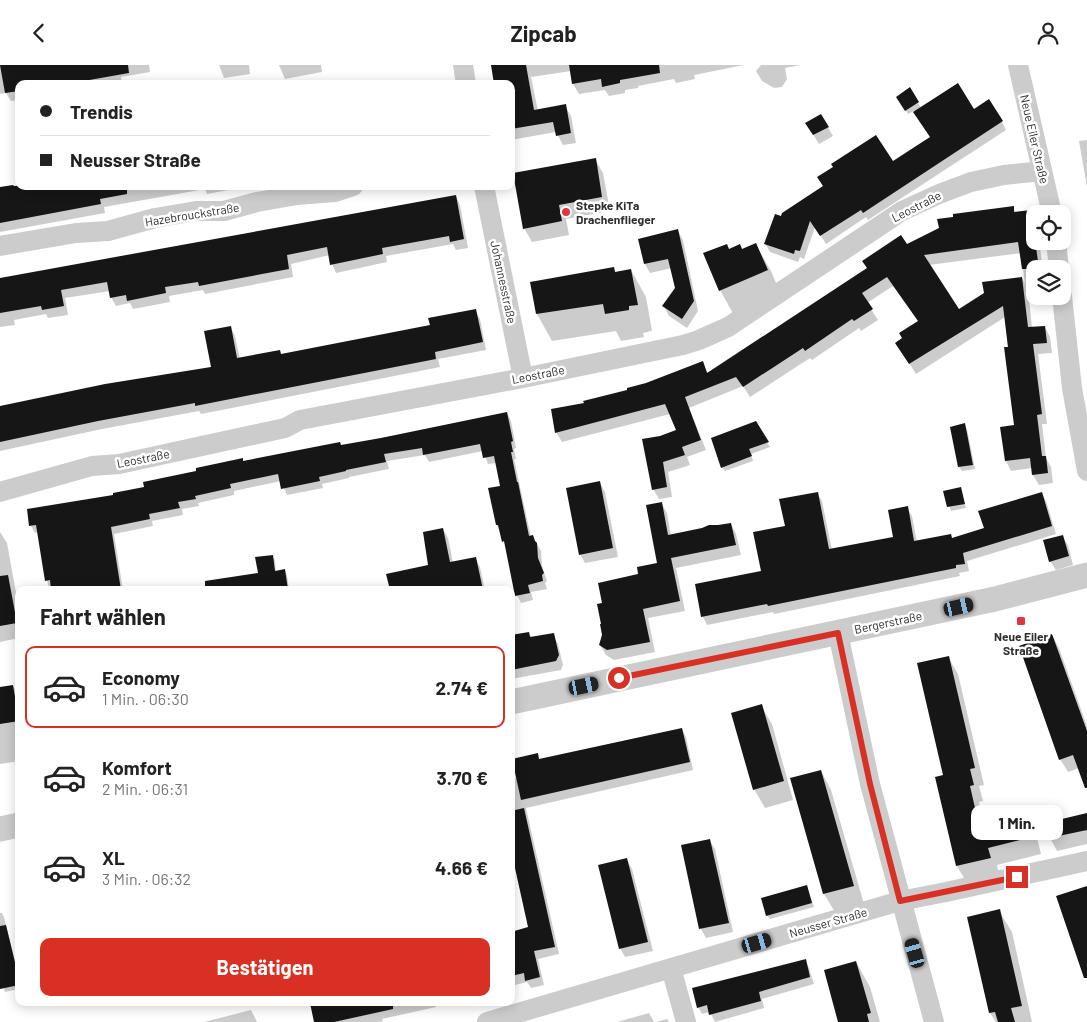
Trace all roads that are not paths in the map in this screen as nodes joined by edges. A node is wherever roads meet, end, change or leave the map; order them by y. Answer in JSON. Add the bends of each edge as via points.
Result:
{"nodes":[{"id":1,"x":463,"y":65,"type":"edge"},
{"id":2,"x":1018,"y":65,"type":"edge"},
{"id":3,"x":465,"y":80,"type":"edge"},
{"id":4,"x":1042,"y":171,"type":"junction"},
{"id":5,"x":341,"y":190,"type":"edge"},
{"id":6,"x":485,"y":190,"type":"edge"},
{"id":7,"x":1050,"y":205,"type":"edge"},
{"id":8,"x":0,"y":246,"type":"edge"},
{"id":9,"x":1063,"y":305,"type":"edge"},
{"id":10,"x":523,"y":378,"type":"junction"},
{"id":11,"x":1087,"y":471,"type":"edge"},
{"id":12,"x":0,"y":491,"type":"edge"},
{"id":13,"x":1087,"y":575,"type":"edge"},
{"id":14,"x":838,"y":633,"type":"junction"},
{"id":15,"x":515,"y":701,"type":"edge"},
{"id":16,"x":15,"y":826,"type":"edge"},
{"id":17,"x":0,"y":829,"type":"edge"},
{"id":18,"x":1087,"y":861,"type":"edge"},
{"id":19,"x":900,"y":901,"type":"junction"},
{"id":20,"x":671,"y":968,"type":"junction"},
{"id":21,"x":487,"y":1022,"type":"edge"},
{"id":22,"x":686,"y":1022,"type":"edge"},
{"id":23,"x":934,"y":1022,"type":"edge"}],
"edges":[{"from":1,"to":3,"type":"street"},
{"from":2,"to":4,"type":"street","name":"Neue Eiler Straße"},
{"from":4,"to":7,"type":"street","name":"Neue Eiler Straße"},
{"from":4,"to":10,"type":"street","name":"Leostraße","via":[[972,182],[902,211],[728,327],[699,341]]},
{"from":5,"to":8,"type":"street","name":"Hazebrouckstraße","via":[[258,201],[224,211],[196,211],[108,231]]},
{"from":6,"to":10,"type":"street","name":"Johannesstraße"},
{"from":9,"to":11,"type":"street","via":[[1072,388]]},
{"from":10,"to":12,"type":"street","name":"Leostraße","via":[[300,420],[285,428],[119,464],[92,466]]},
{"from":13,"to":14,"type":"street","name":"Bergerstraße","via":[[995,599]]},
{"from":14,"to":15,"type":"street","name":"Bergerstraße"},
{"from":14,"to":19,"type":"street","via":[[870,784]]},
{"from":16,"to":17,"type":"street"},
{"from":18,"to":19,"type":"street","name":"Neusser Straße"},
{"from":19,"to":20,"type":"street","name":"Neusser Straße"},
{"from":19,"to":23,"type":"street"},
{"from":20,"to":21,"type":"street","name":"Neusser Straße"},
{"from":20,"to":22,"type":"street"}]}
